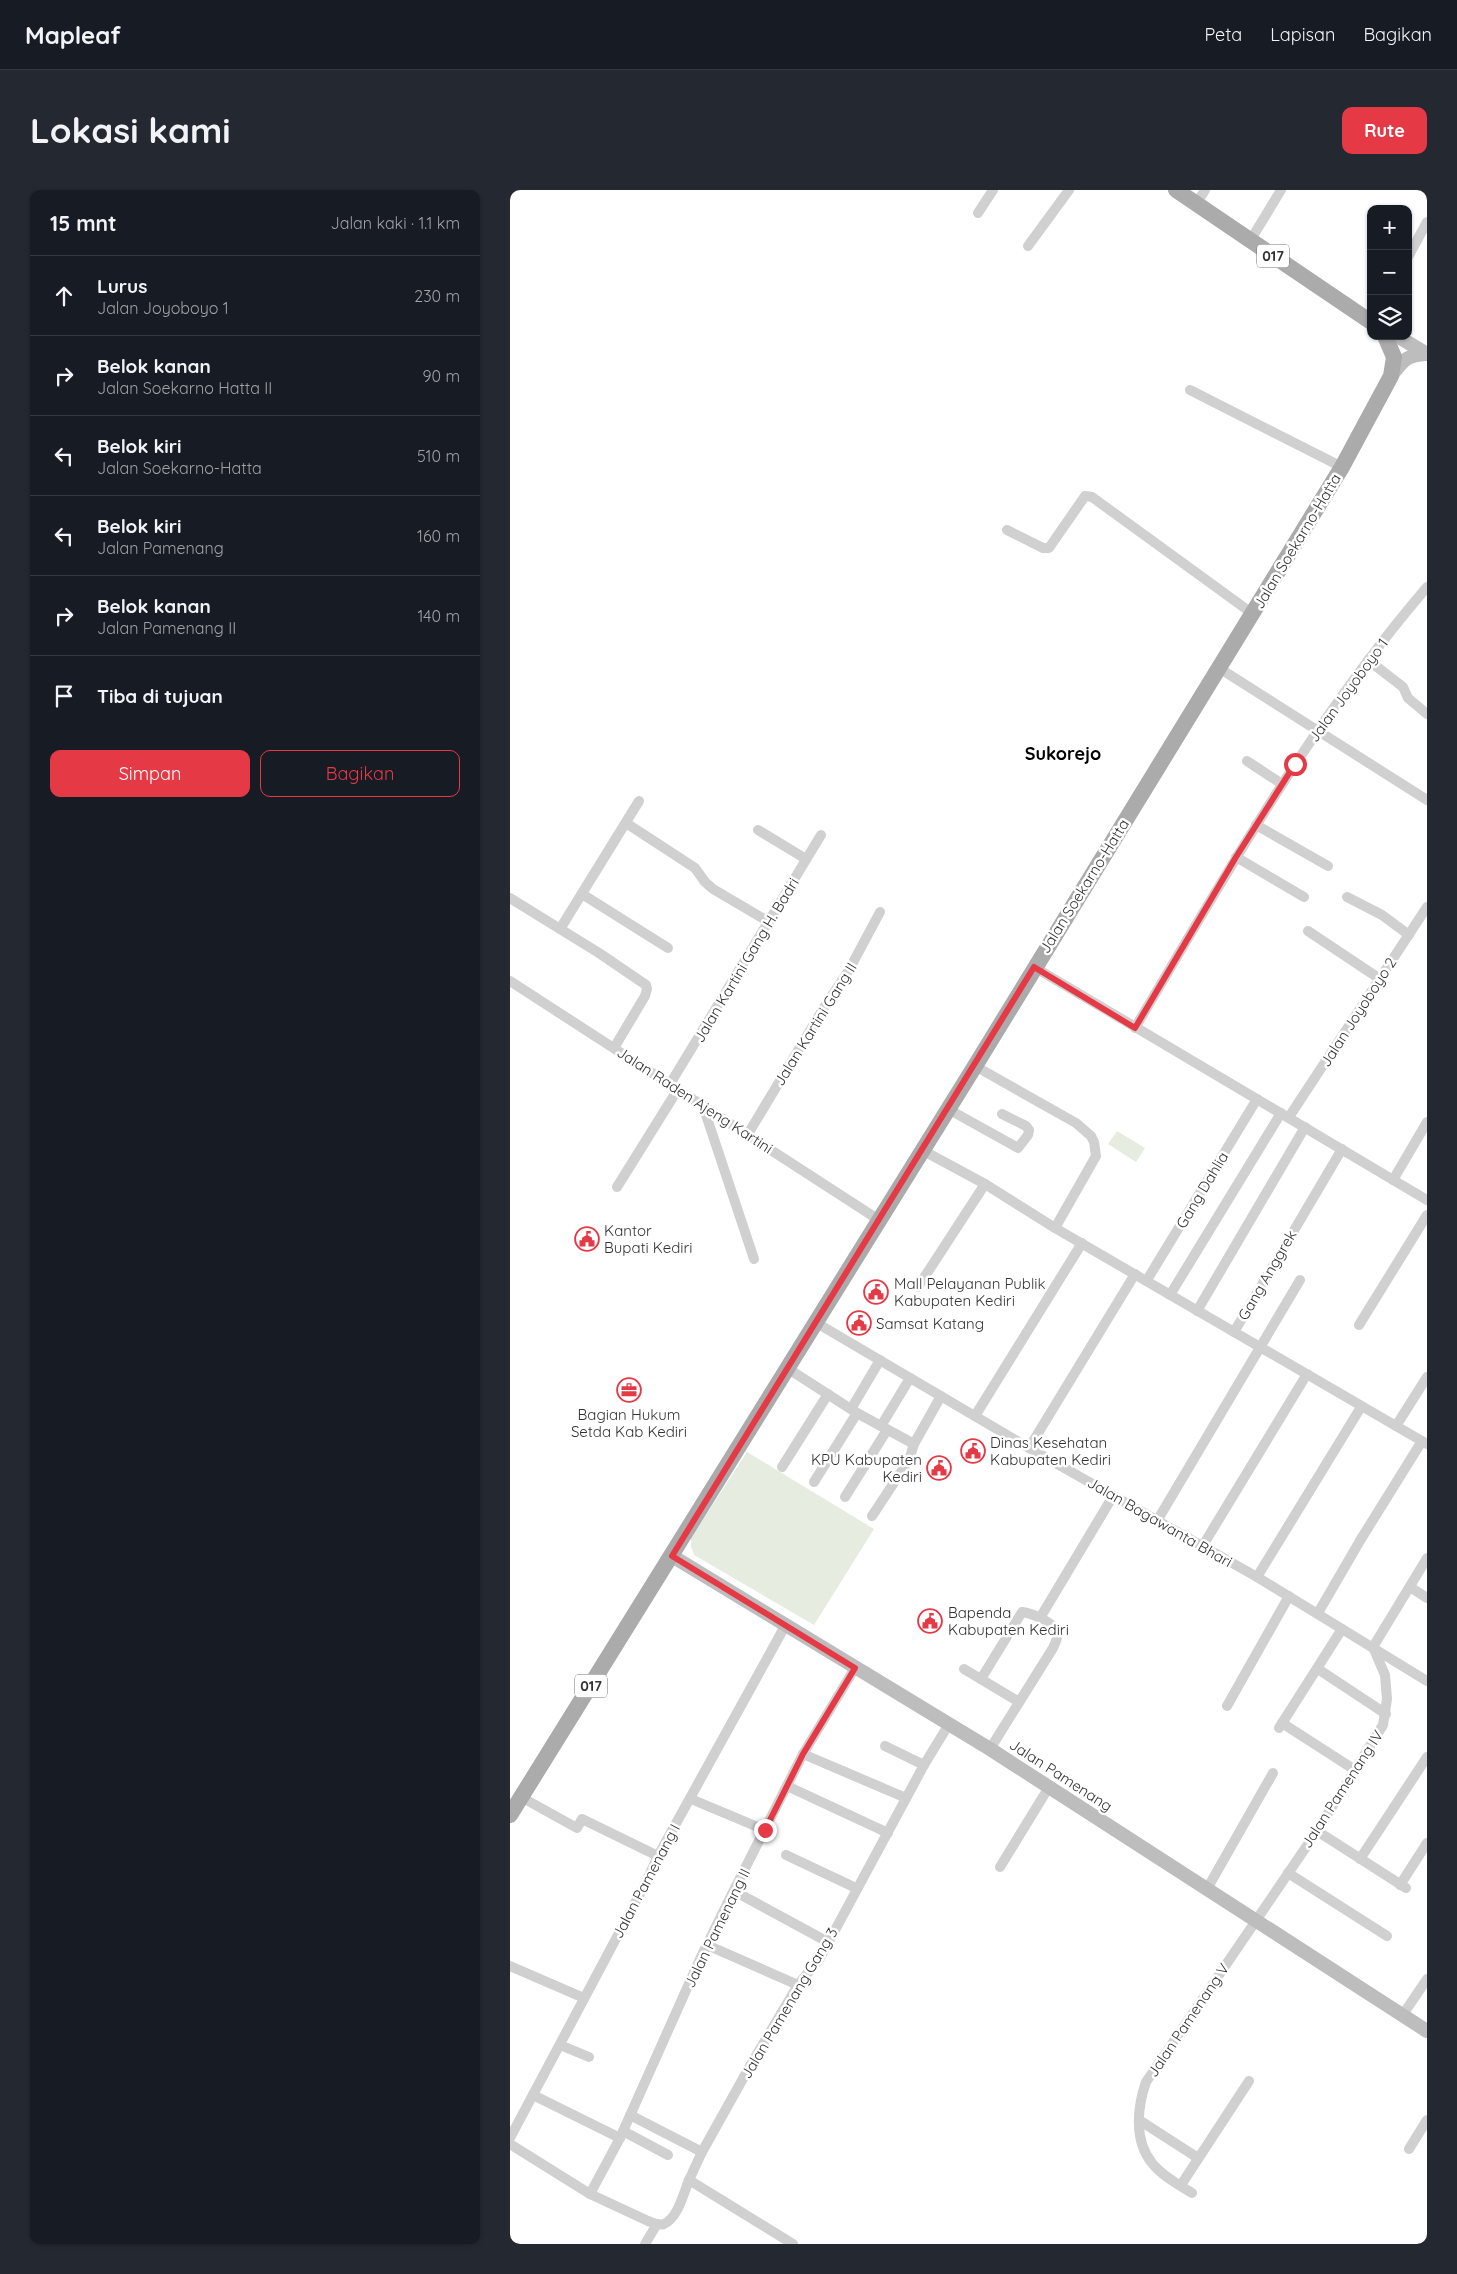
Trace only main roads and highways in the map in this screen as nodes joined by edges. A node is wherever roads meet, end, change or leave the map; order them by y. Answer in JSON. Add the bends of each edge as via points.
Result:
{"nodes":[{"id":1,"x":1176,"y":190,"type":"edge"},
{"id":2,"x":1367,"y":319,"type":"edge"},
{"id":3,"x":1387,"y":340,"type":"edge"},
{"id":4,"x":1403,"y":340,"type":"edge"},
{"id":5,"x":1426,"y":354,"type":"edge"},
{"id":6,"x":1391,"y":376,"type":"junction"},
{"id":7,"x":672,"y":1556,"type":"junction"},
{"id":8,"x":510,"y":1815,"type":"edge"},
{"id":9,"x":1427,"y":2031,"type":"edge"}],
"edges":[{"from":1,"to":2,"type":"main road","number":"017"},
{"from":3,"to":6,"type":"main road","name":"Jalan Soekarno-Hatta","number":"017","via":[[1394,357]]},
{"from":4,"to":5,"type":"main road"},
{"from":5,"to":6,"type":"main road","via":[[1406,359]]},
{"from":6,"to":7,"type":"main road","name":"Jalan Soekarno-Hatta","number":"017","via":[[1342,467],[1253,614]]},
{"from":7,"to":8,"type":"main road","number":"017"},
{"from":7,"to":9,"type":"main road","name":"Jalan Pamenang","via":[[990,1749]]}]}
